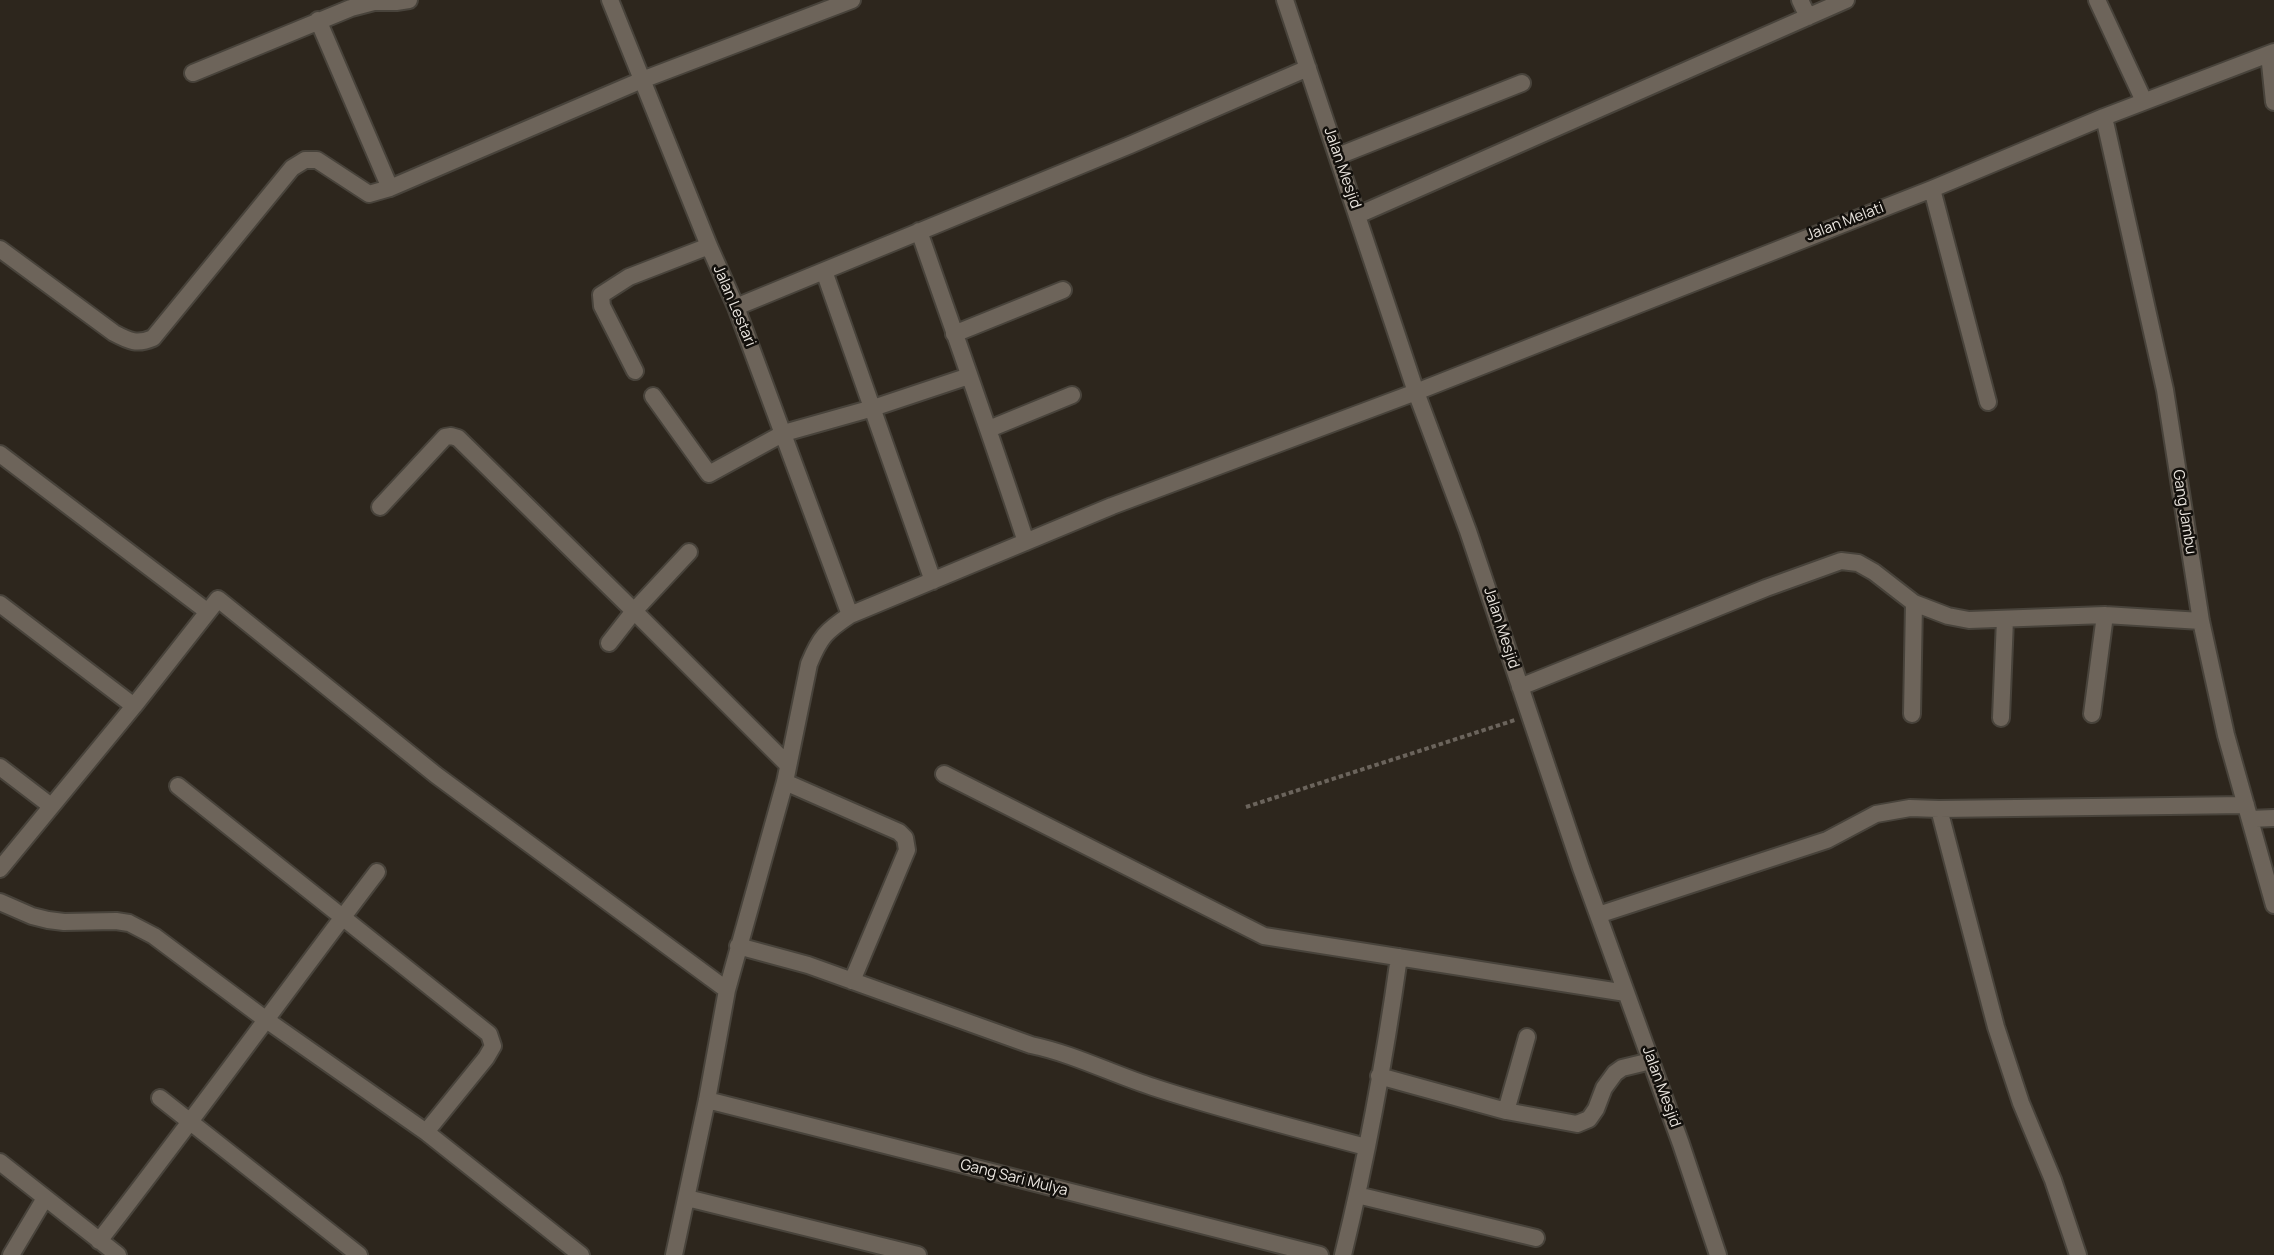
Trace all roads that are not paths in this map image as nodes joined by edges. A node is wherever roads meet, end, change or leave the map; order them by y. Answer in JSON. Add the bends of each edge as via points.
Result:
{"nodes":[{"id":1,"x":409,"y":0,"type":"edge"},
{"id":2,"x":610,"y":0,"type":"edge"},
{"id":3,"x":852,"y":0,"type":"edge"},
{"id":4,"x":1285,"y":0,"type":"edge"},
{"id":5,"x":1800,"y":0,"type":"edge"},
{"id":6,"x":1846,"y":0,"type":"edge"},
{"id":7,"x":2097,"y":0,"type":"edge"},
{"id":8,"x":1808,"y":17,"type":"junction"},
{"id":9,"x":318,"y":20,"type":"junction"},
{"id":10,"x":2272,"y":53,"type":"edge"},
{"id":11,"x":1308,"y":68,"type":"junction"},
{"id":12,"x":193,"y":73,"type":"dead end"},
{"id":13,"x":642,"y":80,"type":"junction"},
{"id":14,"x":1522,"y":83,"type":"dead end"},
{"id":15,"x":2144,"y":101,"type":"junction"},
{"id":16,"x":2274,"y":102,"type":"edge"},
{"id":17,"x":2104,"y":117,"type":"junction"},
{"id":18,"x":1338,"y":156,"type":"junction"},
{"id":19,"x":390,"y":188,"type":"junction"},
{"id":20,"x":1932,"y":189,"type":"junction"},
{"id":21,"x":1358,"y":215,"type":"junction"},
{"id":22,"x":919,"y":231,"type":"junction"},
{"id":23,"x":709,"y":246,"type":"junction"},
{"id":24,"x":0,"y":249,"type":"edge"},
{"id":25,"x":824,"y":271,"type":"junction"},
{"id":26,"x":1063,"y":290,"type":"dead end"},
{"id":27,"x":736,"y":307,"type":"junction"},
{"id":28,"x":954,"y":334,"type":"junction"},
{"id":29,"x":635,"y":371,"type":"dead end"},
{"id":30,"x":969,"y":376,"type":"junction"},
{"id":31,"x":1416,"y":392,"type":"junction"},
{"id":32,"x":1072,"y":395,"type":"dead end"},
{"id":33,"x":652,"y":396,"type":"dead end"},
{"id":34,"x":1988,"y":402,"type":"dead end"},
{"id":35,"x":873,"y":408,"type":"junction"},
{"id":36,"x":989,"y":429,"type":"junction"},
{"id":37,"x":784,"y":433,"type":"junction"},
{"id":38,"x":0,"y":454,"type":"edge"},
{"id":39,"x":380,"y":507,"type":"dead end"},
{"id":40,"x":1026,"y":542,"type":"junction"},
{"id":41,"x":689,"y":552,"type":"dead end"},
{"id":42,"x":933,"y":580,"type":"junction"},
{"id":43,"x":1914,"y":603,"type":"junction"},
{"id":44,"x":0,"y":604,"type":"edge"},
{"id":45,"x":634,"y":611,"type":"junction"},
{"id":46,"x":208,"y":612,"type":"junction"},
{"id":47,"x":850,"y":615,"type":"junction"},
{"id":48,"x":2105,"y":615,"type":"junction"},
{"id":49,"x":2005,"y":619,"type":"junction"},
{"id":50,"x":2201,"y":621,"type":"junction"},
{"id":51,"x":609,"y":644,"type":"dead end"},
{"id":52,"x":1520,"y":687,"type":"junction"},
{"id":53,"x":134,"y":706,"type":"junction"},
{"id":54,"x":1912,"y":714,"type":"dead end"},
{"id":55,"x":2092,"y":714,"type":"dead end"},
{"id":56,"x":2001,"y":718,"type":"dead end"},
{"id":57,"x":0,"y":767,"type":"edge"},
{"id":58,"x":787,"y":773,"type":"junction"},
{"id":59,"x":944,"y":774,"type":"dead end"},
{"id":60,"x":178,"y":786,"type":"dead end"},
{"id":61,"x":51,"y":806,"type":"junction"},
{"id":62,"x":1940,"y":809,"type":"junction"},
{"id":63,"x":2248,"y":812,"type":"junction"},
{"id":64,"x":2274,"y":818,"type":"edge"},
{"id":65,"x":0,"y":869,"type":"edge"},
{"id":66,"x":377,"y":872,"type":"dead end"},
{"id":67,"x":0,"y":902,"type":"edge"},
{"id":68,"x":2274,"y":905,"type":"edge"},
{"id":69,"x":1598,"y":915,"type":"junction"},
{"id":70,"x":343,"y":916,"type":"junction"},
{"id":71,"x":738,"y":946,"type":"junction"},
{"id":72,"x":1399,"y":957,"type":"junction"},
{"id":73,"x":852,"y":981,"type":"junction"},
{"id":74,"x":727,"y":990,"type":"junction"},
{"id":75,"x":1626,"y":993,"type":"junction"},
{"id":76,"x":265,"y":1019,"type":"junction"},
{"id":77,"x":1527,"y":1037,"type":"dead end"},
{"id":78,"x":1651,"y":1061,"type":"junction"},
{"id":79,"x":1379,"y":1076,"type":"junction"},
{"id":80,"x":160,"y":1098,"type":"dead end"},
{"id":81,"x":707,"y":1100,"type":"junction"},
{"id":82,"x":1506,"y":1111,"type":"junction"},
{"id":83,"x":191,"y":1122,"type":"junction"},
{"id":84,"x":426,"y":1132,"type":"junction"},
{"id":85,"x":1366,"y":1147,"type":"junction"},
{"id":86,"x":0,"y":1162,"type":"edge"},
{"id":87,"x":1358,"y":1195,"type":"junction"},
{"id":88,"x":45,"y":1198,"type":"junction"},
{"id":89,"x":687,"y":1198,"type":"junction"},
{"id":90,"x":1536,"y":1238,"type":"dead end"},
{"id":91,"x":99,"y":1241,"type":"junction"},
{"id":92,"x":11,"y":1255,"type":"edge"},
{"id":93,"x":118,"y":1255,"type":"edge"},
{"id":94,"x":359,"y":1255,"type":"edge"},
{"id":95,"x":581,"y":1255,"type":"edge"},
{"id":96,"x":674,"y":1255,"type":"edge"},
{"id":97,"x":918,"y":1255,"type":"edge"},
{"id":98,"x":1320,"y":1255,"type":"edge"},
{"id":99,"x":1343,"y":1255,"type":"edge"},
{"id":100,"x":1718,"y":1255,"type":"edge"},
{"id":101,"x":2078,"y":1255,"type":"edge"}],
"edges":[{"from":1,"to":9,"type":"street","via":[[374,2]]},
{"from":2,"to":13,"type":"street","name":"Jalan Lestari"},
{"from":3,"to":13,"type":"street"},
{"from":4,"to":11,"type":"street","name":"Jalan Mesjid"},
{"from":5,"to":8,"type":"street"},
{"from":6,"to":8,"type":"street"},
{"from":7,"to":15,"type":"street"},
{"from":8,"to":21,"type":"street"},
{"from":9,"to":12,"type":"street"},
{"from":9,"to":19,"type":"street"},
{"from":10,"to":15,"type":"street","name":"Jalan Melati"},
{"from":10,"to":16,"type":"street"},
{"from":11,"to":18,"type":"street","name":"Jalan Mesjid"},
{"from":11,"to":22,"type":"street"},
{"from":13,"to":19,"type":"street"},
{"from":13,"to":23,"type":"street","name":"Jalan Lestari"},
{"from":14,"to":18,"type":"street"},
{"from":15,"to":17,"type":"street","name":"Jalan Melati"},
{"from":17,"to":20,"type":"street","name":"Jalan Melati"},
{"from":17,"to":50,"type":"street","name":"Gang Jambu","via":[[2165,390]]},
{"from":18,"to":21,"type":"street","name":"Jalan Mesjid"},
{"from":19,"to":24,"type":"street","via":[[369,194],[317,160],[305,160],[292,168],[153,338],[141,343],[114,333]]},
{"from":20,"to":31,"type":"street","name":"Jalan Melati"},
{"from":20,"to":34,"type":"street"},
{"from":21,"to":31,"type":"street","name":"Jalan Mesjid"},
{"from":22,"to":25,"type":"street"},
{"from":22,"to":28,"type":"street"},
{"from":23,"to":27,"type":"street","name":"Jalan Lestari"},
{"from":23,"to":29,"type":"street","via":[[629,277],[601,295],[602,306]]},
{"from":25,"to":27,"type":"street"},
{"from":25,"to":35,"type":"street"},
{"from":26,"to":28,"type":"street"},
{"from":27,"to":37,"type":"street","name":"Jalan Lestari"},
{"from":28,"to":30,"type":"street"},
{"from":30,"to":35,"type":"street"},
{"from":30,"to":36,"type":"street"},
{"from":31,"to":40,"type":"street","name":"Jalan Melati"},
{"from":31,"to":52,"type":"street","name":"Jalan Mesjid"},
{"from":32,"to":36,"type":"street"},
{"from":33,"to":37,"type":"street","via":[[713,480]]},
{"from":35,"to":37,"type":"street"},
{"from":35,"to":42,"type":"street"},
{"from":36,"to":40,"type":"street"},
{"from":37,"to":47,"type":"street","name":"Jalan Lestari"},
{"from":38,"to":46,"type":"street"},
{"from":39,"to":45,"type":"street","via":[[446,437],[458,438]]},
{"from":40,"to":42,"type":"street","name":"Jalan Melati"},
{"from":41,"to":45,"type":"street"},
{"from":42,"to":47,"type":"street","name":"Jalan Melati"},
{"from":43,"to":49,"type":"street","via":[[1969,620]]},
{"from":43,"to":52,"type":"street","via":[[1874,572],[1858,563],[1841,561]]},
{"from":43,"to":54,"type":"street"},
{"from":44,"to":53,"type":"street"},
{"from":45,"to":51,"type":"street"},
{"from":45,"to":58,"type":"street"},
{"from":46,"to":53,"type":"street"},
{"from":46,"to":74,"type":"street","via":[[218,599],[436,775]]},
{"from":47,"to":58,"type":"street","name":"Jalan Melati","via":[[828,629],[816,645],[801,696]]},
{"from":48,"to":49,"type":"street"},
{"from":48,"to":50,"type":"street"},
{"from":48,"to":55,"type":"street"},
{"from":49,"to":56,"type":"street"},
{"from":50,"to":63,"type":"street","name":"Gang Jambu"},
{"from":52,"to":69,"type":"street","name":"Jalan Mesjid"},
{"from":53,"to":61,"type":"street"},
{"from":57,"to":61,"type":"street"},
{"from":58,"to":71,"type":"street","name":"Jalan Melati"},
{"from":58,"to":73,"type":"street","via":[[899,832],[907,844],[908,850]]},
{"from":59,"to":72,"type":"street","via":[[1264,936]]},
{"from":60,"to":70,"type":"street"},
{"from":61,"to":65,"type":"street"},
{"from":62,"to":63,"type":"street"},
{"from":62,"to":69,"type":"street","via":[[1910,808],[1876,814],[1827,840]]},
{"from":62,"to":101,"type":"street","via":[[1996,1028]]},
{"from":63,"to":64,"type":"street"},
{"from":63,"to":68,"type":"street","name":"Gang Jambu"},
{"from":66,"to":70,"type":"street"},
{"from":67,"to":76,"type":"street","via":[[48,920],[129,923],[154,936]]},
{"from":69,"to":75,"type":"street","name":"Jalan Mesjid"},
{"from":70,"to":76,"type":"street"},
{"from":70,"to":84,"type":"street","via":[[489,1034],[493,1046],[486,1058]]},
{"from":71,"to":73,"type":"street"},
{"from":71,"to":74,"type":"street","name":"Jalan Melati"},
{"from":72,"to":75,"type":"street"},
{"from":72,"to":79,"type":"street"},
{"from":73,"to":85,"type":"street","via":[[1031,1046],[1056,1050],[1131,1080]]},
{"from":74,"to":81,"type":"street","name":"Jalan Melati"},
{"from":75,"to":78,"type":"street","name":"Jalan Mesjid"},
{"from":76,"to":83,"type":"street"},
{"from":76,"to":84,"type":"street"},
{"from":77,"to":82,"type":"street"},
{"from":78,"to":82,"type":"street","via":[[1615,1073],[1596,1109],[1577,1124]]},
{"from":78,"to":100,"type":"street","name":"Jalan Mesjid"},
{"from":79,"to":82,"type":"street"},
{"from":79,"to":85,"type":"street"},
{"from":80,"to":83,"type":"street"},
{"from":81,"to":89,"type":"street","name":"Jalan Melati"},
{"from":81,"to":98,"type":"street","name":"Gang Sari Mulya"},
{"from":83,"to":91,"type":"street"},
{"from":83,"to":94,"type":"street"},
{"from":84,"to":95,"type":"street"},
{"from":85,"to":87,"type":"street"},
{"from":86,"to":88,"type":"street"},
{"from":87,"to":90,"type":"street"},
{"from":87,"to":99,"type":"street"},
{"from":88,"to":91,"type":"street"},
{"from":88,"to":92,"type":"street"},
{"from":89,"to":96,"type":"street","name":"Jalan Melati"},
{"from":89,"to":97,"type":"street"},
{"from":91,"to":93,"type":"street"}]}
